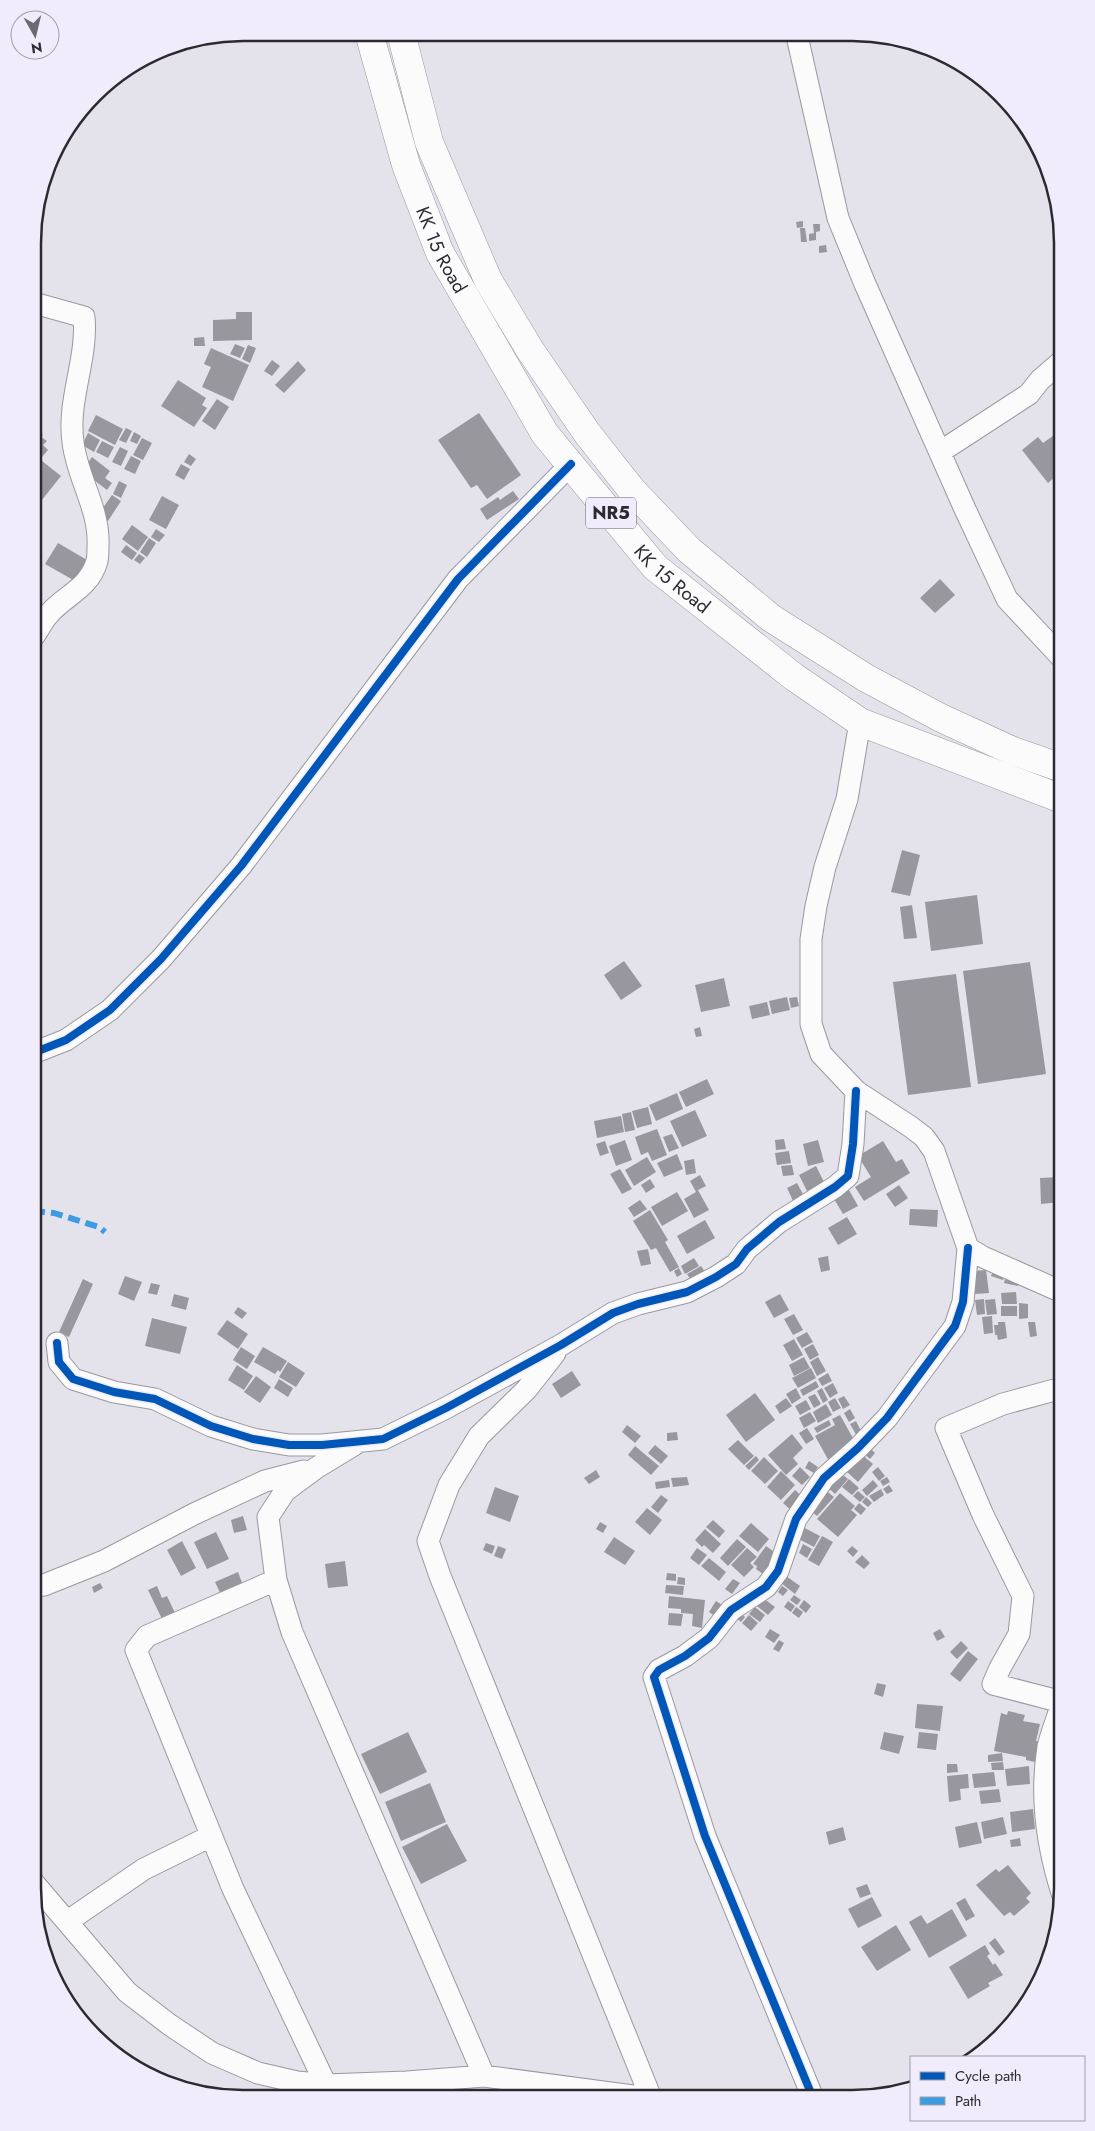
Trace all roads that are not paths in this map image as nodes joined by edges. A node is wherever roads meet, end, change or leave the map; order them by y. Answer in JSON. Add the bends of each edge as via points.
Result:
{"nodes":[{"id":1,"x":371,"y":41,"type":"edge"},
{"id":2,"x":403,"y":41,"type":"edge"},
{"id":3,"x":798,"y":41,"type":"edge"},
{"id":4,"x":41,"y":304,"type":"edge"},
{"id":5,"x":1054,"y":368,"type":"edge"},
{"id":6,"x":940,"y":452,"type":"junction"},
{"id":7,"x":570,"y":464,"type":"junction"},
{"id":8,"x":41,"y":626,"type":"edge"},
{"id":9,"x":1054,"y":649,"type":"edge"},
{"id":10,"x":860,"y":722,"type":"junction"},
{"id":11,"x":1054,"y":765,"type":"edge"},
{"id":12,"x":1054,"y":795,"type":"edge"},
{"id":13,"x":41,"y":1050,"type":"edge"},
{"id":14,"x":856,"y":1091,"type":"junction"},
{"id":15,"x":968,"y":1248,"type":"junction"},
{"id":16,"x":1054,"y":1288,"type":"edge"},
{"id":17,"x":57,"y":1343,"type":"dead end"},
{"id":18,"x":561,"y":1345,"type":"junction"},
{"id":19,"x":1054,"y":1390,"type":"edge"},
{"id":20,"x":361,"y":1441,"type":"junction"},
{"id":21,"x":316,"y":1468,"type":"junction"},
{"id":22,"x":276,"y":1580,"type":"junction"},
{"id":23,"x":41,"y":1586,"type":"edge"},
{"id":24,"x":1054,"y":1700,"type":"edge"},
{"id":25,"x":1054,"y":1727,"type":"edge"},
{"id":26,"x":211,"y":1836,"type":"junction"},
{"id":27,"x":1054,"y":1869,"type":"edge"},
{"id":28,"x":41,"y":1892,"type":"edge"},
{"id":29,"x":68,"y":1921,"type":"junction"},
{"id":30,"x":484,"y":2076,"type":"junction"},
{"id":31,"x":326,"y":2085,"type":"junction"},
{"id":32,"x":590,"y":2090,"type":"edge"},
{"id":33,"x":647,"y":2090,"type":"edge"},
{"id":34,"x":810,"y":2090,"type":"edge"}],
"edges":[{"from":1,"to":7,"type":"highway","name":"KK 15 Road","number":"NR5","via":[[406,165],[440,253],[545,434]]},
{"from":2,"to":11,"type":"highway","name":"KK 15 Road","number":"NR5","via":[[429,142],[488,280],[587,433],[631,489],[689,550],[772,618],[866,678],[941,718],[1013,751]]},
{"from":3,"to":6,"type":"street","via":[[838,218]]},
{"from":4,"to":8,"type":"street","via":[[84,317],[86,335],[73,401],[73,442],[80,472],[94,506],[98,538],[97,561],[83,586],[50,613]]},
{"from":5,"to":6,"type":"street","via":[[1029,394]]},
{"from":6,"to":9,"type":"street","via":[[1008,599]]},
{"from":7,"to":10,"type":"highway","name":"KK 15 Road","number":"NR5","via":[[655,568],[794,677]]},
{"from":7,"to":13,"type":"street","via":[[458,579],[241,866],[161,959],[110,1010],[66,1040]]},
{"from":10,"to":12,"type":"highway","name":"KK 15 Road","number":"NR5"},
{"from":10,"to":14,"type":"street","via":[[847,799],[816,906],[811,987],[811,1024],[821,1054]]},
{"from":14,"to":15,"type":"street","via":[[911,1127],[934,1151]]},
{"from":14,"to":18,"type":"street","via":[[848,1176],[779,1222],[747,1249],[736,1264],[716,1277],[687,1292],[613,1313]]},
{"from":15,"to":16,"type":"street"},
{"from":15,"to":34,"type":"street","via":[[963,1302],[955,1326],[887,1418],[824,1478],[796,1519],[778,1571],[766,1587],[731,1610],[708,1638],[659,1670],[654,1677],[705,1836]]},
{"from":17,"to":20,"type":"street","via":[[59,1362],[73,1379],[114,1392],[155,1399],[211,1426],[253,1439],[289,1445]]},
{"from":18,"to":20,"type":"street","via":[[402,1431],[383,1439]]},
{"from":18,"to":33,"type":"street","via":[[527,1389],[479,1436],[449,1485],[428,1541]]},
{"from":19,"to":24,"type":"street","via":[[1003,1404],[946,1428],[983,1515],[1023,1596],[1019,1634],[994,1684]]},
{"from":20,"to":21,"type":"street"},
{"from":21,"to":22,"type":"street","via":[[285,1491],[268,1517]]},
{"from":21,"to":23,"type":"street","via":[[265,1481],[104,1561]]},
{"from":22,"to":26,"type":"street","via":[[147,1636],[136,1650]]},
{"from":22,"to":30,"type":"street","via":[[292,1632]]},
{"from":25,"to":27,"type":"street","via":[[1048,1746],[1044,1793]]},
{"from":26,"to":29,"type":"street","via":[[144,1869]]},
{"from":26,"to":31,"type":"street"},
{"from":28,"to":29,"type":"street"},
{"from":29,"to":31,"type":"street","via":[[127,1992],[212,2053],[258,2073]]},
{"from":30,"to":31,"type":"street"},
{"from":30,"to":32,"type":"street"}]}
